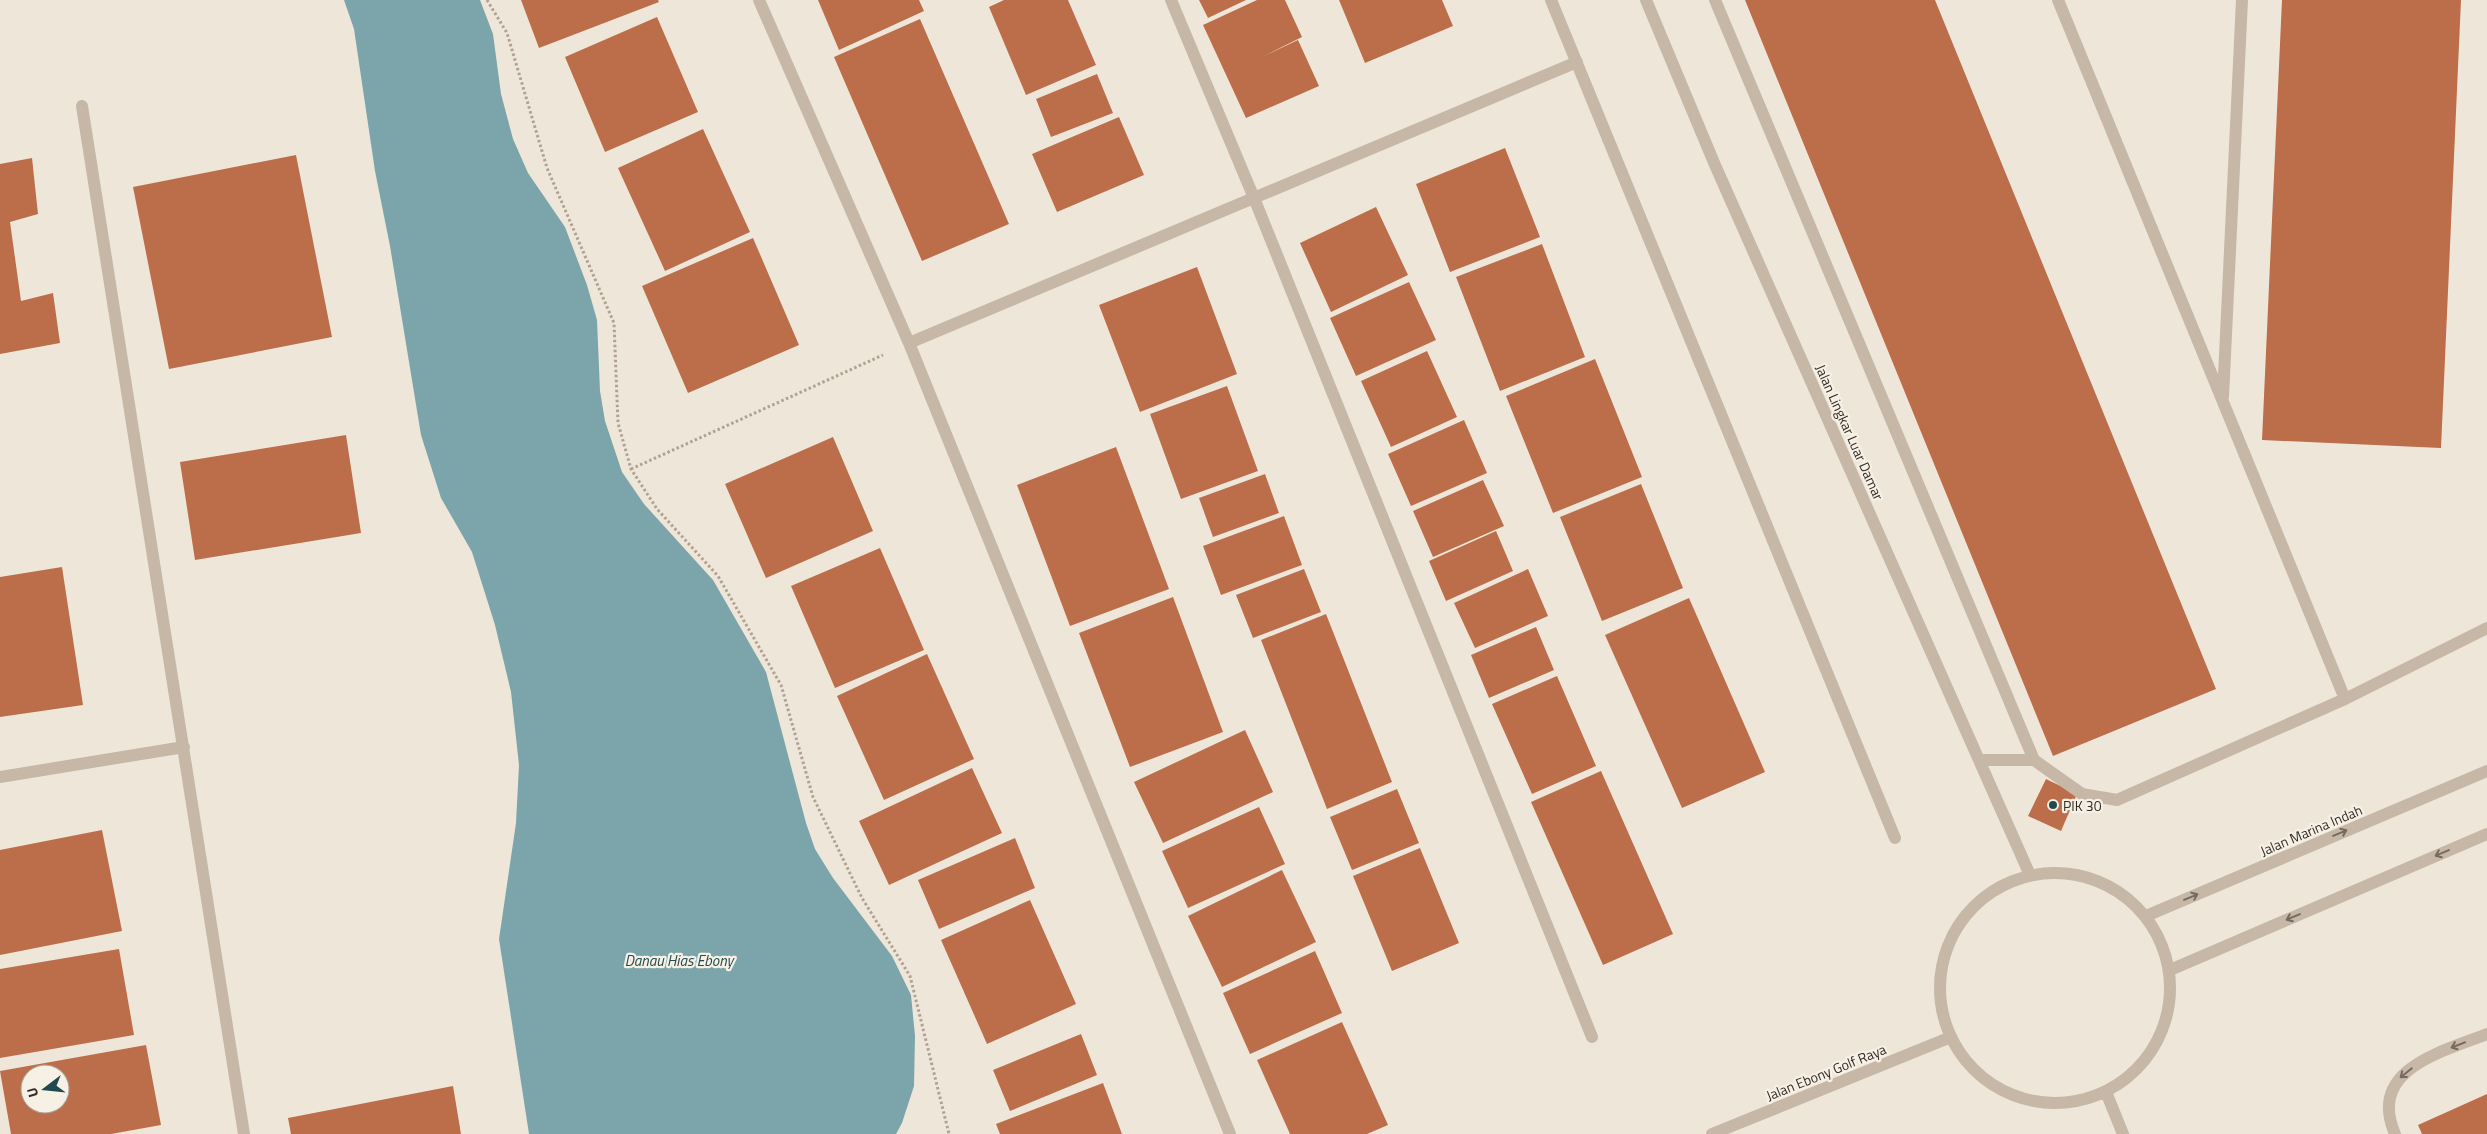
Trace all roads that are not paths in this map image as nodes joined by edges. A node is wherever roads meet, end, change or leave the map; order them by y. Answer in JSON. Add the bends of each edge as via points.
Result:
{"nodes":[{"id":1,"x":759,"y":0,"type":"edge"},
{"id":2,"x":1171,"y":0,"type":"edge"},
{"id":3,"x":1551,"y":0,"type":"edge"},
{"id":4,"x":1646,"y":0,"type":"edge"},
{"id":5,"x":1714,"y":0,"type":"edge"},
{"id":6,"x":2058,"y":0,"type":"edge"},
{"id":7,"x":2242,"y":0,"type":"edge"},
{"id":8,"x":1577,"y":62,"type":"junction"},
{"id":9,"x":82,"y":106,"type":"dead end"},
{"id":10,"x":1254,"y":198,"type":"junction"},
{"id":11,"x":909,"y":343,"type":"junction"},
{"id":12,"x":2223,"y":401,"type":"junction"},
{"id":13,"x":2487,"y":628,"type":"edge"},
{"id":14,"x":2345,"y":699,"type":"junction"},
{"id":15,"x":184,"y":747,"type":"junction"},
{"id":16,"x":1979,"y":760,"type":"junction"},
{"id":17,"x":2034,"y":760,"type":"junction"},
{"id":18,"x":2487,"y":771,"type":"edge"},
{"id":19,"x":0,"y":777,"type":"edge"},
{"id":20,"x":2487,"y":834,"type":"edge"},
{"id":21,"x":1895,"y":838,"type":"dead end"},
{"id":22,"x":2030,"y":875,"type":"junction"},
{"id":23,"x":2146,"y":916,"type":"junction"},
{"id":24,"x":2170,"y":970,"type":"junction"},
{"id":25,"x":2487,"y":1034,"type":"edge"},
{"id":26,"x":1592,"y":1036,"type":"dead end"},
{"id":27,"x":1951,"y":1037,"type":"junction"},
{"id":28,"x":2106,"y":1092,"type":"junction"},
{"id":29,"x":244,"y":1134,"type":"edge"},
{"id":30,"x":1230,"y":1134,"type":"edge"},
{"id":31,"x":1712,"y":1134,"type":"edge"},
{"id":32,"x":2123,"y":1134,"type":"edge"},
{"id":33,"x":2395,"y":1134,"type":"edge"}],
"edges":[{"from":1,"to":11,"type":"street"},
{"from":2,"to":10,"type":"street"},
{"from":3,"to":8,"type":"street"},
{"from":4,"to":16,"type":"street","name":"Jalan Lingkar Luar Damar","via":[[1715,165]]},
{"from":5,"to":17,"type":"street"},
{"from":6,"to":12,"type":"street"},
{"from":7,"to":12,"type":"street"},
{"from":8,"to":10,"type":"street"},
{"from":8,"to":21,"type":"street"},
{"from":9,"to":15,"type":"street"},
{"from":10,"to":11,"type":"street"},
{"from":10,"to":26,"type":"street"},
{"from":11,"to":30,"type":"street"},
{"from":12,"to":14,"type":"street"},
{"from":13,"to":14,"type":"street"},
{"from":14,"to":17,"type":"street","via":[[2117,800],[2082,794]]},
{"from":15,"to":19,"type":"street"},
{"from":15,"to":29,"type":"street"},
{"from":16,"to":17,"type":"street"},
{"from":16,"to":22,"type":"street","name":"Jalan Lingkar Luar Damar"},
{"from":23,"to":18,"type":"street","name":"Jalan Marina Indah","one_way":true},
{"from":20,"to":24,"type":"street","one_way":true},
{"from":22,"to":23,"type":"street","via":[[2062,872],[2094,879],[2122,894]]},
{"from":22,"to":27,"type":"street","via":[[1998,888],[1971,908],[1951,937],[1941,970],[1942,1004]]},
{"from":23,"to":24,"type":"street","via":[[2161,942]]},
{"from":24,"to":28,"type":"street","via":[[2169,1007],[2158,1042],[2136,1071]]},
{"from":25,"to":33,"type":"street","one_way":true,"via":[[2428,1057],[2402,1075],[2389,1093],[2391,1125]]},
{"from":27,"to":28,"type":"street","via":[[1972,1068],[2001,1090],[2036,1102],[2071,1103]]},
{"from":27,"to":31,"type":"street","name":"Jalan Ebony Golf Raya"},
{"from":28,"to":32,"type":"street"}]}
